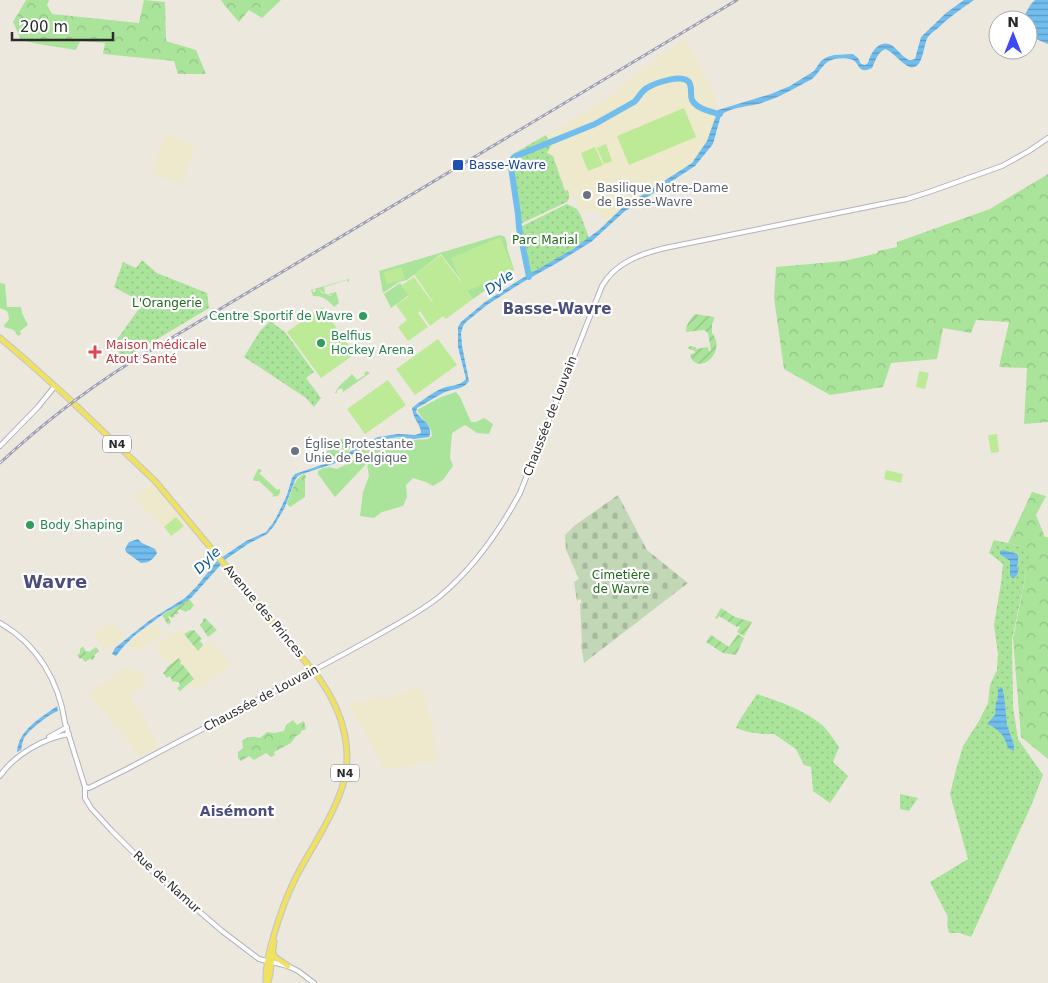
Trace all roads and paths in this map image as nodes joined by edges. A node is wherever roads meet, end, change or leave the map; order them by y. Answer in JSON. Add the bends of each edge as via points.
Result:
{"nodes":[{"id":1,"x":1048,"y":138,"type":"edge"},
{"id":2,"x":0,"y":338,"type":"edge"},
{"id":3,"x":55,"y":386,"type":"junction"},
{"id":4,"x":0,"y":446,"type":"edge"},
{"id":5,"x":0,"y":623,"type":"edge"},
{"id":6,"x":313,"y":670,"type":"junction"},
{"id":7,"x":67,"y":727,"type":"junction"},
{"id":8,"x":69,"y":734,"type":"junction"},
{"id":9,"x":46,"y":741,"type":"junction"},
{"id":10,"x":0,"y":776,"type":"edge"},
{"id":11,"x":85,"y":787,"type":"junction"},
{"id":12,"x":275,"y":933,"type":"junction"},
{"id":13,"x":273,"y":953,"type":"junction"},
{"id":14,"x":270,"y":962,"type":"junction"},
{"id":15,"x":288,"y":966,"type":"junction"},
{"id":16,"x":267,"y":983,"type":"edge"},
{"id":17,"x":314,"y":983,"type":"edge"}],
"edges":[{"from":1,"to":6,"type":"main road","name":"Chaussée de Louvain","via":[[1009,162],[907,199],[653,251],[619,266],[602,286],[520,493],[482,554],[425,608]]},
{"from":2,"to":3,"type":"main road","number":"N4"},
{"from":3,"to":4,"type":"main road"},
{"from":3,"to":6,"type":"main road","name":"Avenue des Princes","number":"N4","via":[[152,478]]},
{"from":5,"to":7,"type":"main road","name":"Rue de Namur","via":[[19,635],[46,666],[56,686]]},
{"from":6,"to":11,"type":"main road","name":"Chaussée de Louvain","via":[[89,788]]},
{"from":6,"to":12,"type":"main road","number":"N4","via":[[339,711],[347,744],[347,762],[340,795],[288,895]]},
{"from":7,"to":8,"type":"main road","name":"Rue de Namur"},
{"from":7,"to":9,"type":"main road"},
{"from":8,"to":9,"type":"main road"},
{"from":8,"to":11,"type":"main road","name":"Rue de Namur"},
{"from":9,"to":10,"type":"main road","via":[[17,757]]},
{"from":11,"to":14,"type":"main road","name":"Rue de Namur","via":[[91,808],[151,870],[243,948]]},
{"from":12,"to":13,"type":"main road","number":"N4"},
{"from":12,"to":14,"type":"main road","number":"N4"},
{"from":13,"to":14,"type":"main road","number":"N4"},
{"from":13,"to":15,"type":"main road"},
{"from":14,"to":15,"type":"main road","name":"Rue de Namur"},
{"from":14,"to":16,"type":"main road","number":"N4"},
{"from":15,"to":17,"type":"main road","name":"Rue de Namur"}]}
